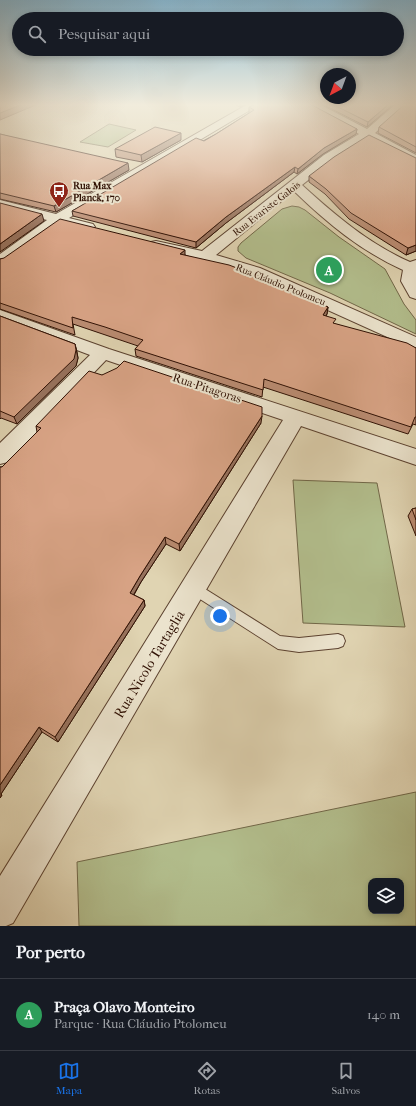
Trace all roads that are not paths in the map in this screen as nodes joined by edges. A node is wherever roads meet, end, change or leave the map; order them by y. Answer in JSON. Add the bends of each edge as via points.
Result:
{"nodes":[{"id":1,"x":181,"y":147,"type":"edge"},
{"id":2,"x":346,"y":147,"type":"edge"},
{"id":3,"x":394,"y":147,"type":"edge"},
{"id":4,"x":416,"y":160,"type":"edge"},
{"id":5,"x":129,"y":164,"type":"edge"},
{"id":6,"x":145,"y":168,"type":"junction"},
{"id":7,"x":295,"y":185,"type":"junction"},
{"id":8,"x":0,"y":204,"type":"edge"},
{"id":9,"x":58,"y":219,"type":"junction"},
{"id":10,"x":104,"y":231,"type":"edge"},
{"id":11,"x":142,"y":241,"type":"edge"},
{"id":12,"x":204,"y":257,"type":"junction"},
{"id":13,"x":0,"y":261,"type":"edge"},
{"id":14,"x":414,"y":268,"type":"edge"},
{"id":15,"x":416,"y":294,"type":"edge"},
{"id":16,"x":0,"y":315,"type":"edge"},
{"id":17,"x":416,"y":344,"type":"edge"},
{"id":18,"x":103,"y":353,"type":"junction"},
{"id":19,"x":296,"y":417,"type":"junction"},
{"id":20,"x":0,"y":456,"type":"edge"},
{"id":21,"x":416,"y":457,"type":"edge"},
{"id":22,"x":194,"y":588,"type":"junction"},
{"id":23,"x":338,"y":641,"type":"dead end"},
{"id":24,"x":0,"y":910,"type":"edge"}],
"edges":[{"from":1,"to":6,"type":"street"},
{"from":2,"to":7,"type":"street","name":"Rua Evariste Galois"},
{"from":3,"to":4,"type":"street"},
{"from":5,"to":6,"type":"street"},
{"from":6,"to":9,"type":"street"},
{"from":7,"to":12,"type":"street","name":"Rua Evariste Galois"},
{"from":7,"to":14,"type":"street","via":[[350,233],[383,255]]},
{"from":8,"to":9,"type":"street"},
{"from":9,"to":10,"type":"street"},
{"from":9,"to":13,"type":"street"},
{"from":11,"to":12,"type":"street","name":"Rua Cláudio Ptolomeu"},
{"from":12,"to":17,"type":"street","name":"Rua Cláudio Ptolomeu","via":[[231,263],[254,272]]},
{"from":14,"to":15,"type":"street","via":[[410,281]]},
{"from":16,"to":18,"type":"street","name":"Rua Pitagoras"},
{"from":18,"to":19,"type":"street","name":"Rua Pitagoras"},
{"from":18,"to":20,"type":"street"},
{"from":19,"to":21,"type":"street","name":"Rua Pitagoras"},
{"from":19,"to":22,"type":"street","name":"Rua Nicolo Tartaglia"},
{"from":22,"to":23,"type":"lane","via":[[278,642],[299,645]]},
{"from":22,"to":24,"type":"street","name":"Rua Nicolo Tartaglia"}]}
